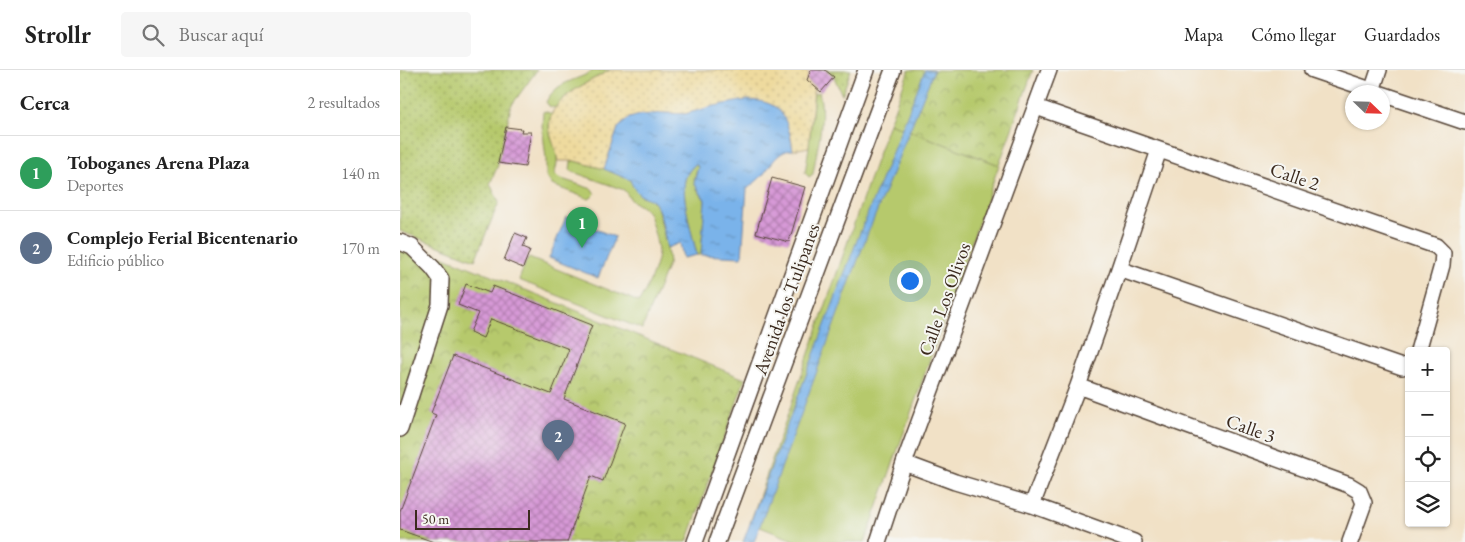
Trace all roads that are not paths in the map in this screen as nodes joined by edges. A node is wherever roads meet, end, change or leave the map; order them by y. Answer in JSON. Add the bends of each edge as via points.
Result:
{"nodes":[{"id":1,"x":866,"y":70,"type":"edge"},
{"id":2,"x":893,"y":70,"type":"edge"},
{"id":3,"x":1049,"y":70,"type":"edge"},
{"id":4,"x":1312,"y":70,"type":"edge"},
{"id":5,"x":1379,"y":70,"type":"edge"},
{"id":6,"x":1354,"y":85,"type":"edge"},
{"id":7,"x":1378,"y":85,"type":"edge"},
{"id":8,"x":1390,"y":97,"type":"edge"},
{"id":9,"x":1036,"y":107,"type":"junction"},
{"id":10,"x":1465,"y":122,"type":"edge"},
{"id":11,"x":1160,"y":150,"type":"junction"},
{"id":12,"x":400,"y":242,"type":"edge"},
{"id":13,"x":1119,"y":269,"type":"junction"},
{"id":14,"x":1419,"y":347,"type":"edge"},
{"id":15,"x":1405,"y":366,"type":"edge"},
{"id":16,"x":1078,"y":386,"type":"junction"},
{"id":17,"x":400,"y":429,"type":"edge"},
{"id":18,"x":904,"y":463,"type":"junction"},
{"id":19,"x":1032,"y":505,"type":"junction"},
{"id":20,"x":695,"y":542,"type":"edge"},
{"id":21,"x":717,"y":542,"type":"edge"},
{"id":22,"x":878,"y":542,"type":"edge"},
{"id":23,"x":1134,"y":542,"type":"edge"},
{"id":24,"x":1350,"y":542,"type":"edge"}],
"edges":[{"from":1,"to":20,"type":"street","name":"Avenida los Tulipanes"},
{"from":2,"to":21,"type":"street","name":"Avenida los Tulipanes"},
{"from":3,"to":9,"type":"street","name":"Calle Los Olivos"},
{"from":4,"to":6,"type":"street"},
{"from":5,"to":7,"type":"street"},
{"from":8,"to":10,"type":"street"},
{"from":9,"to":11,"type":"street","name":"Calle 2"},
{"from":9,"to":18,"type":"street","name":"Calle Los Olivos"},
{"from":11,"to":13,"type":"street"},
{"from":11,"to":14,"type":"street","name":"Calle 2","via":[[1436,246],[1443,253],[1442,265]]},
{"from":12,"to":17,"type":"street","via":[[412,247],[441,279],[440,305]]},
{"from":13,"to":15,"type":"street"},
{"from":13,"to":16,"type":"street"},
{"from":16,"to":19,"type":"street"},
{"from":16,"to":24,"type":"street","name":"Calle 3","via":[[1349,485],[1359,491],[1364,503]]},
{"from":18,"to":19,"type":"street"},
{"from":18,"to":22,"type":"street","name":"Calle Los Olivos"},
{"from":19,"to":23,"type":"street"}]}
